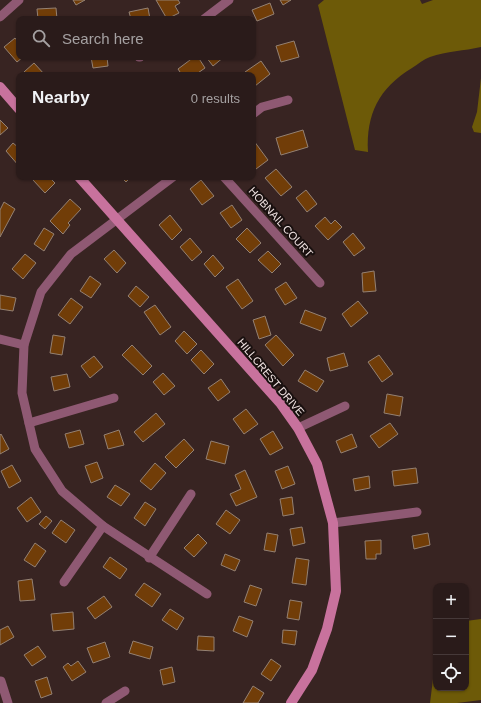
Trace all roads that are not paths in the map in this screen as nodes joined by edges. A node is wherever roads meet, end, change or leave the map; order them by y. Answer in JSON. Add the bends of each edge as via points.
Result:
{"nodes":[{"id":1,"x":19,"y":0,"type":"edge"},
{"id":2,"x":229,"y":0,"type":"edge"},
{"id":3,"x":208,"y":16,"type":"edge"},
{"id":4,"x":0,"y":17,"type":"edge"},
{"id":5,"x":0,"y":87,"type":"edge"},
{"id":6,"x":288,"y":100,"type":"dead end"},
{"id":7,"x":16,"y":106,"type":"edge"},
{"id":8,"x":256,"y":112,"type":"edge"},
{"id":9,"x":82,"y":180,"type":"edge"},
{"id":10,"x":169,"y":180,"type":"edge"},
{"id":11,"x":227,"y":180,"type":"edge"},
{"id":12,"x":116,"y":219,"type":"junction"},
{"id":13,"x":320,"y":283,"type":"dead end"},
{"id":14,"x":0,"y":339,"type":"edge"},
{"id":15,"x":24,"y":345,"type":"junction"},
{"id":16,"x":114,"y":398,"type":"dead end"},
{"id":17,"x":345,"y":406,"type":"dead end"},
{"id":18,"x":29,"y":423,"type":"junction"},
{"id":19,"x":298,"y":428,"type":"junction"},
{"id":20,"x":192,"y":494,"type":"dead end"},
{"id":21,"x":418,"y":512,"type":"dead end"},
{"id":22,"x":333,"y":523,"type":"junction"},
{"id":23,"x":103,"y":526,"type":"junction"},
{"id":24,"x":149,"y":558,"type":"junction"},
{"id":25,"x":64,"y":582,"type":"dead end"},
{"id":26,"x":207,"y":594,"type":"dead end"},
{"id":27,"x":1,"y":681,"type":"dead end"},
{"id":28,"x":125,"y":691,"type":"dead end"},
{"id":29,"x":8,"y":703,"type":"edge"},
{"id":30,"x":106,"y":703,"type":"edge"},
{"id":31,"x":291,"y":703,"type":"edge"}],
"edges":[{"from":1,"to":4,"type":"street"},
{"from":2,"to":3,"type":"street"},
{"from":5,"to":7,"type":"street"},
{"from":6,"to":8,"type":"street","via":[[262,107]]},
{"from":9,"to":12,"type":"street","name":"HILLCREST DRIVE"},
{"from":10,"to":12,"type":"street"},
{"from":11,"to":13,"type":"street","name":"HOBNAIL COURT"},
{"from":12,"to":15,"type":"street","via":[[71,254],[41,292]]},
{"from":12,"to":19,"type":"street","name":"HILLCREST DRIVE","via":[[281,404]]},
{"from":14,"to":15,"type":"street"},
{"from":15,"to":18,"type":"street","via":[[22,393]]},
{"from":16,"to":18,"type":"street"},
{"from":17,"to":19,"type":"street"},
{"from":18,"to":23,"type":"street","via":[[35,448],[62,491]]},
{"from":19,"to":22,"type":"street","name":"HILLCREST DRIVE","via":[[317,464]]},
{"from":20,"to":24,"type":"street"},
{"from":21,"to":22,"type":"street"},
{"from":22,"to":31,"type":"street","name":"HILLCREST DRIVE","via":[[336,591],[327,629],[312,670]]},
{"from":23,"to":24,"type":"street"},
{"from":23,"to":25,"type":"street"},
{"from":24,"to":26,"type":"street"},
{"from":27,"to":29,"type":"street"},
{"from":28,"to":30,"type":"street"}]}
